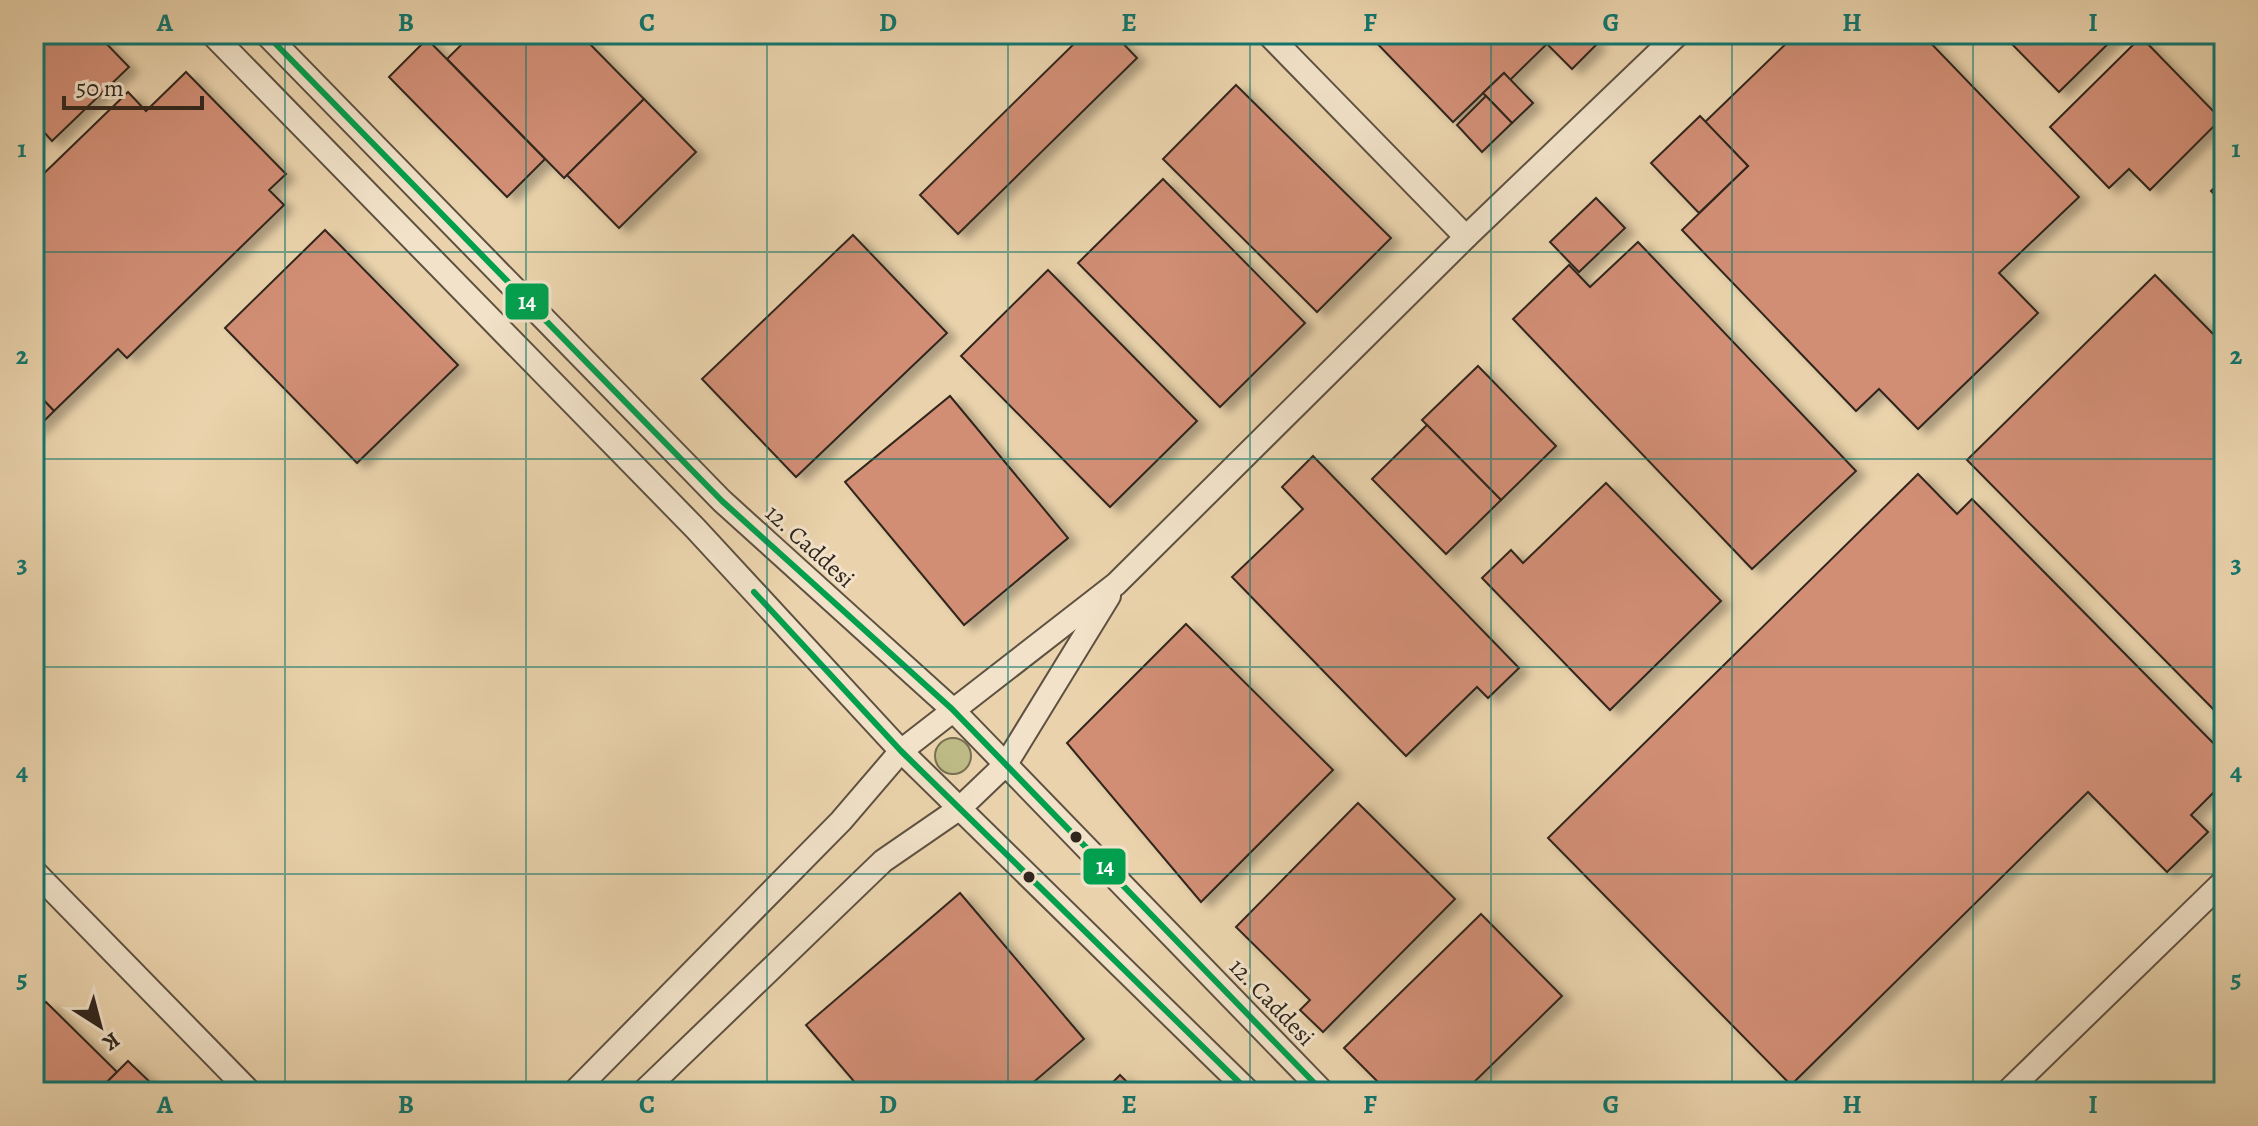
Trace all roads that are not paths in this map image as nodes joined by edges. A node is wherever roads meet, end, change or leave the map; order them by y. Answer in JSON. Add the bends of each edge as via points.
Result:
{"nodes":[{"id":1,"x":212,"y":34,"type":"edge"},
{"id":2,"x":266,"y":34,"type":"edge"},
{"id":3,"x":1268,"y":34,"type":"edge"},
{"id":4,"x":1678,"y":34,"type":"edge"},
{"id":5,"x":1466,"y":237,"type":"junction"},
{"id":6,"x":1116,"y":584,"type":"junction"},
{"id":7,"x":952,"y":709,"type":"junction"},
{"id":8,"x":901,"y":751,"type":"junction"},
{"id":9,"x":1006,"y":764,"type":"junction"},
{"id":10,"x":960,"y":808,"type":"junction"},
{"id":11,"x":34,"y":871,"type":"edge"},
{"id":12,"x":2224,"y":881,"type":"edge"},
{"id":13,"x":250,"y":1092,"type":"edge"},
{"id":14,"x":574,"y":1092,"type":"edge"},
{"id":15,"x":643,"y":1092,"type":"edge"},
{"id":16,"x":1249,"y":1092,"type":"edge"},
{"id":17,"x":1323,"y":1092,"type":"edge"},
{"id":18,"x":2007,"y":1092,"type":"edge"}],
"edges":[{"from":1,"to":8,"type":"street","via":[[695,528]]},
{"from":2,"to":7,"type":"street","name":"12. Caddesi","via":[[722,501]]},
{"from":3,"to":5,"type":"street"},
{"from":4,"to":5,"type":"street"},
{"from":5,"to":6,"type":"street"},
{"from":6,"to":7,"type":"street"},
{"from":6,"to":9,"type":"street"},
{"from":7,"to":8,"type":"street"},
{"from":7,"to":9,"type":"street","name":"12. Caddesi"},
{"from":8,"to":10,"type":"street"},
{"from":8,"to":14,"type":"street","via":[[841,821]]},
{"from":9,"to":10,"type":"street"},
{"from":9,"to":17,"type":"street","name":"12. Caddesi"},
{"from":10,"to":15,"type":"street","via":[[883,861]]},
{"from":10,"to":16,"type":"street"},
{"from":11,"to":13,"type":"street"},
{"from":12,"to":18,"type":"street"}]}
